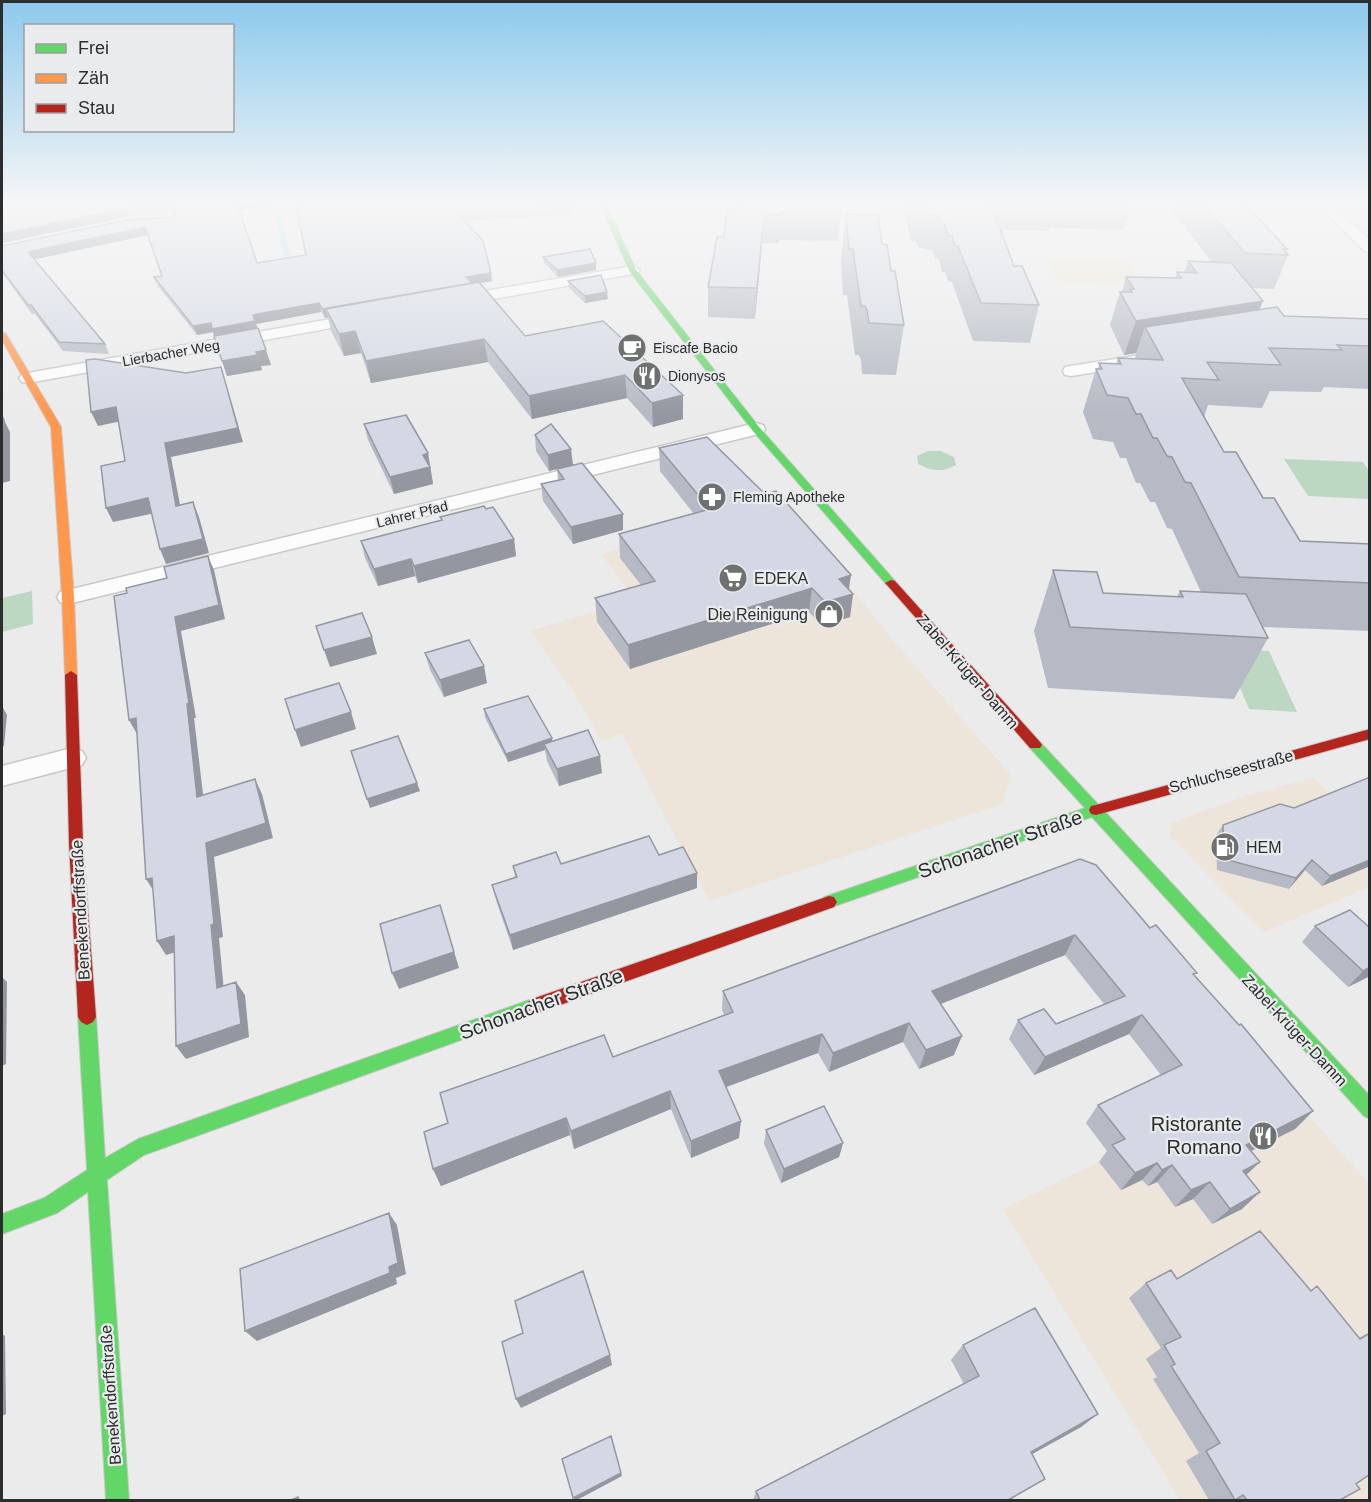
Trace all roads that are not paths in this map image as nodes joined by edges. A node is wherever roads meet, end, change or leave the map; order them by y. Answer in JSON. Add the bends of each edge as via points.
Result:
{"nodes":[{"id":1,"x":610,"y":274,"type":"edge"},
{"id":2,"x":636,"y":274,"type":"edge"},
{"id":3,"x":439,"y":304,"type":"edge"},
{"id":4,"x":382,"y":314,"type":"edge"},
{"id":5,"x":2,"y":334,"type":"edge"},
{"id":6,"x":1152,"y":358,"type":"edge"},
{"id":7,"x":1071,"y":371,"type":"dead end"},
{"id":8,"x":28,"y":378,"type":"junction"},
{"id":9,"x":756,"y":429,"type":"junction"},
{"id":10,"x":68,"y":597,"type":"junction"},
{"id":11,"x":1370,"y":734,"type":"edge"},
{"id":12,"x":72,"y":758,"type":"junction"},
{"id":13,"x":2,"y":777,"type":"edge"},
{"id":14,"x":1093,"y":811,"type":"junction"},
{"id":15,"x":1370,"y":1110,"type":"edge"},
{"id":16,"x":96,"y":1176,"type":"junction"},
{"id":17,"x":2,"y":1224,"type":"edge"},
{"id":18,"x":117,"y":1500,"type":"edge"}],
"edges":[{"from":1,"to":3,"type":"street"},
{"from":2,"to":9,"type":"street","name":"Zabel-Krüger-Damm"},
{"from":4,"to":8,"type":"street","name":"Lierbacher Weg"},
{"from":5,"to":8,"type":"street","name":"Benekendorffstraße"},
{"from":6,"to":7,"type":"street"},
{"from":8,"to":10,"type":"street","name":"Benekendorffstraße","via":[[56,427]]},
{"from":9,"to":10,"type":"street","name":"Lahrer Pfad"},
{"from":9,"to":14,"type":"street","name":"Zabel-Krüger-Damm"},
{"from":10,"to":12,"type":"street","name":"Benekendorffstraße"},
{"from":11,"to":14,"type":"street","name":"Schluchseestraße"},
{"from":12,"to":13,"type":"street"},
{"from":12,"to":16,"type":"street","name":"Benekendorffstraße"},
{"from":14,"to":15,"type":"street","name":"Zabel-Krüger-Damm"},
{"from":14,"to":16,"type":"street","name":"Schonacher Straße","via":[[138,1148]]},
{"from":16,"to":17,"type":"street","name":"Schonacher Straße","via":[[50,1206]]},
{"from":16,"to":18,"type":"street","name":"Benekendorffstraße"}]}
